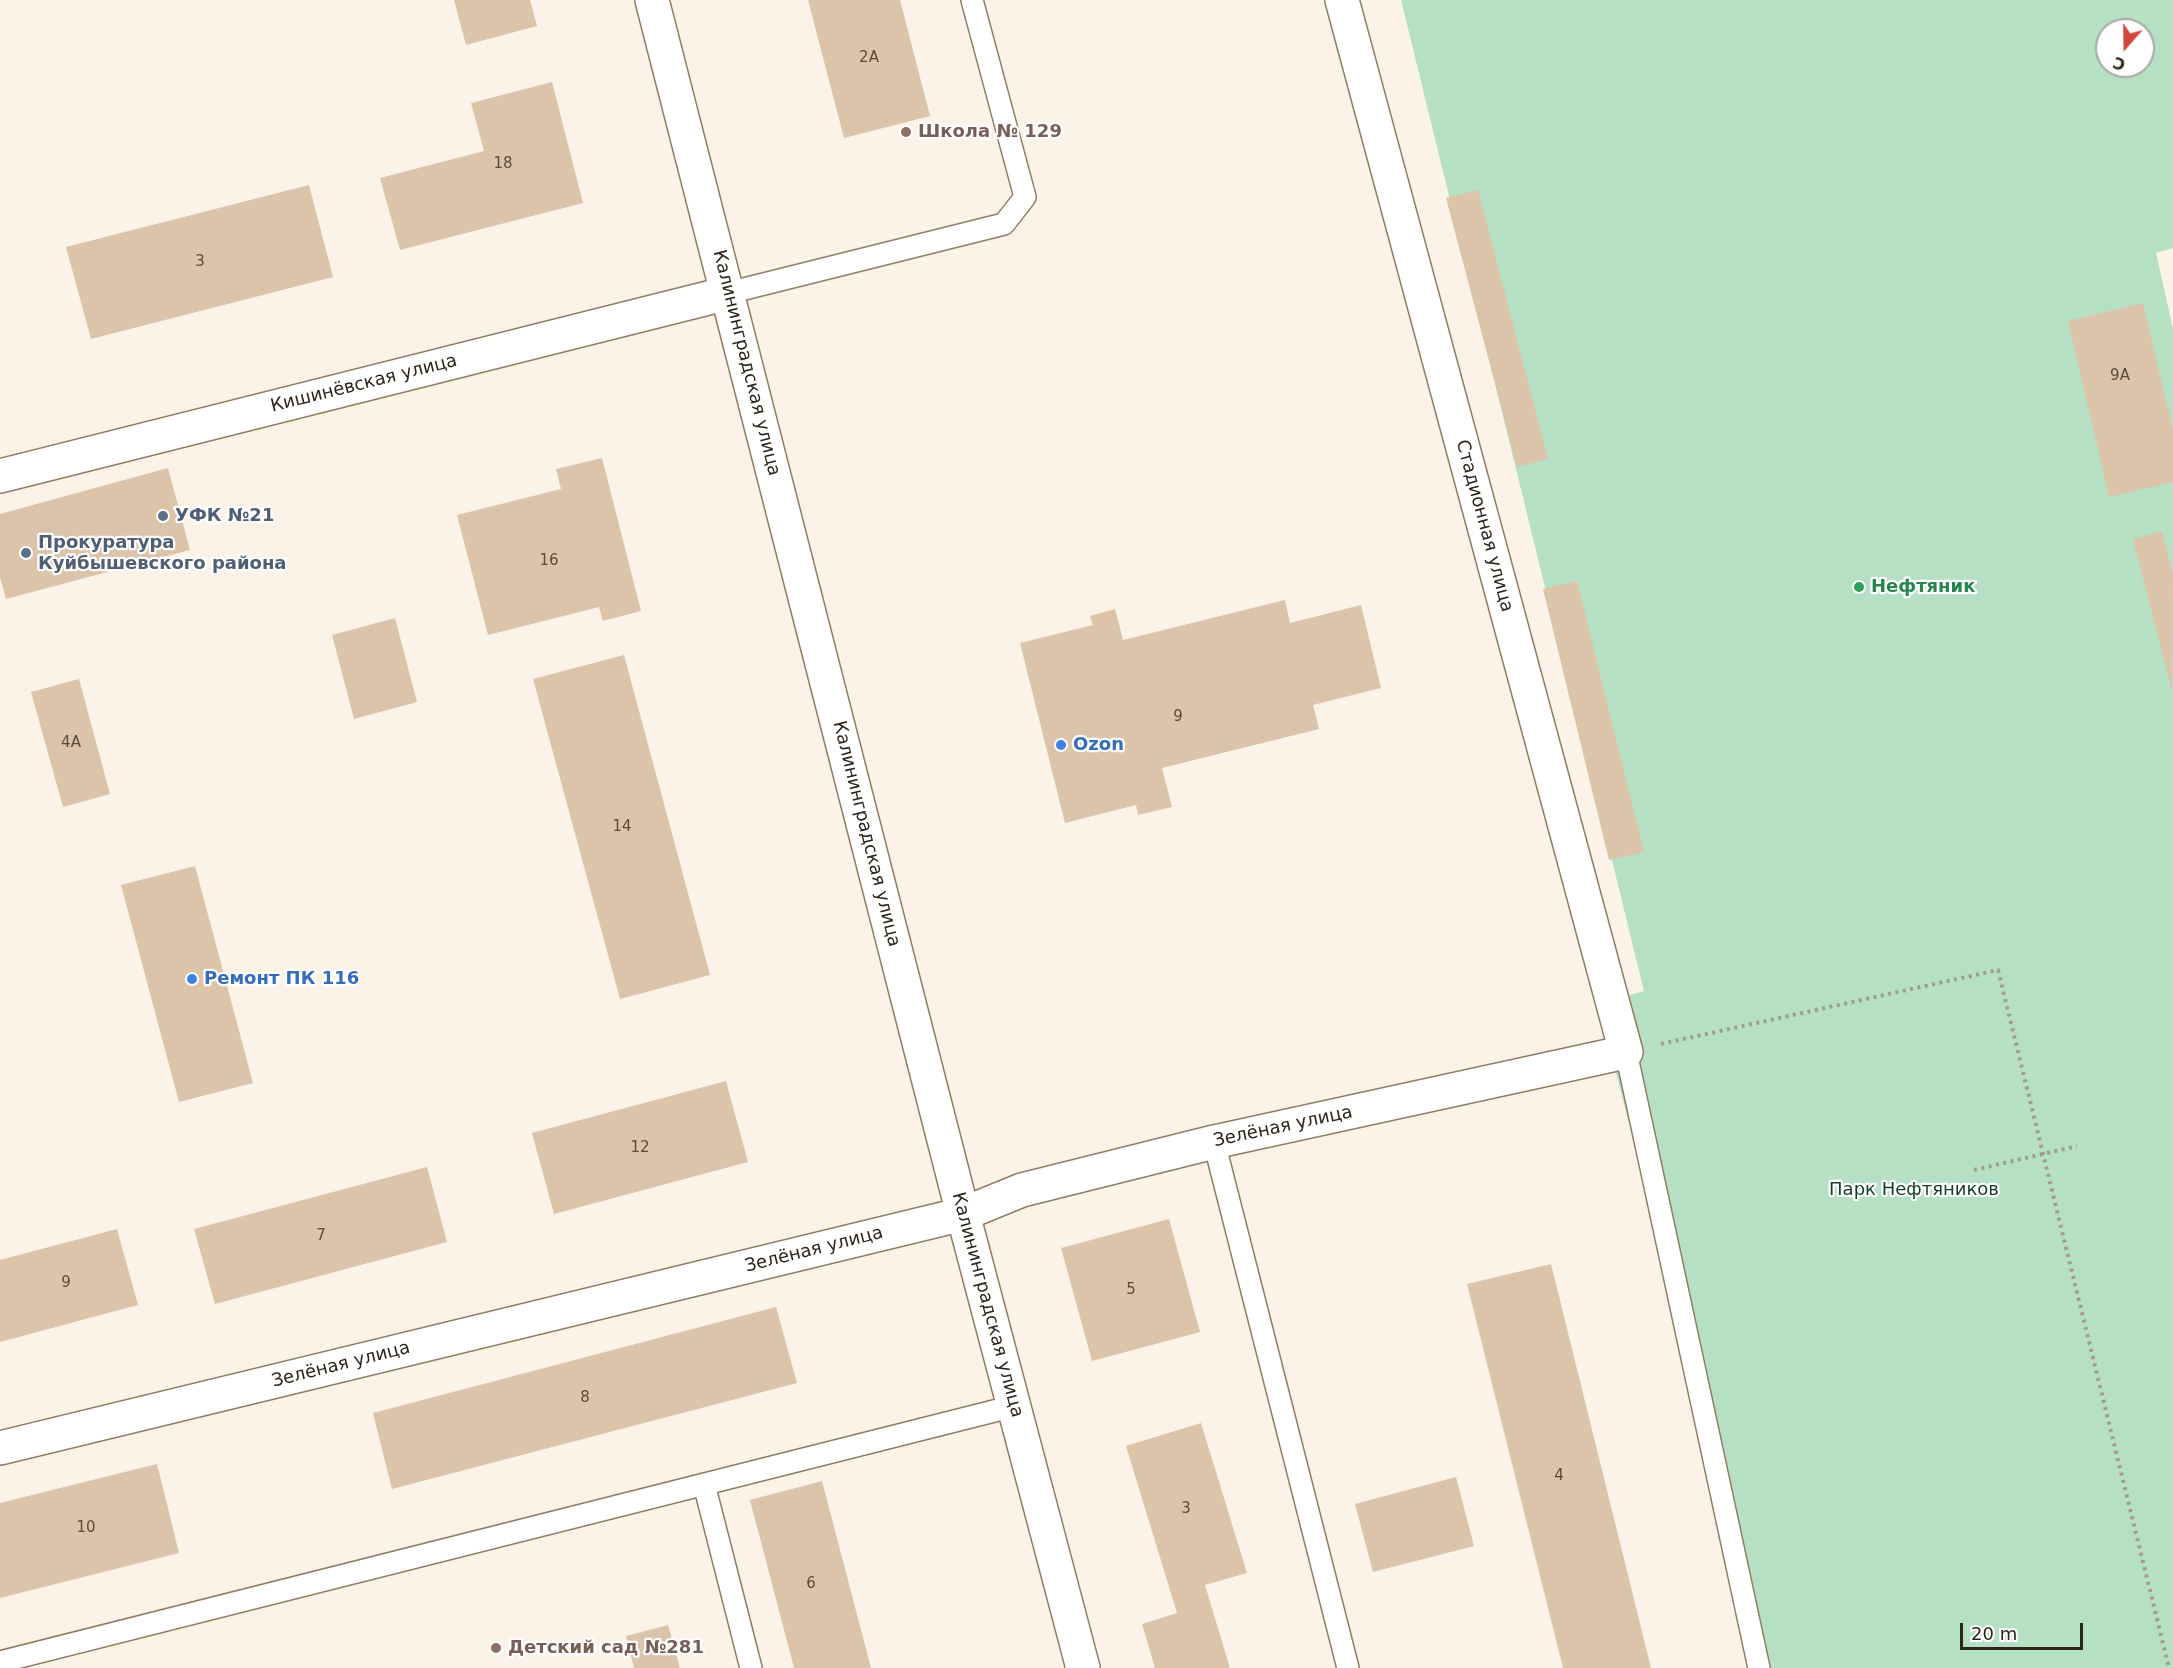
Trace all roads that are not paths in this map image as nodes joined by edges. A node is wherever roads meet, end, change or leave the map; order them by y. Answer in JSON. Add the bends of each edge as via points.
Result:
{"nodes":[{"id":1,"x":652,"y":0,"type":"edge"},
{"id":2,"x":972,"y":0,"type":"edge"},
{"id":3,"x":1342,"y":0,"type":"edge"},
{"id":4,"x":728,"y":293,"type":"junction"},
{"id":5,"x":0,"y":476,"type":"edge"},
{"id":6,"x":1626,"y":1052,"type":"junction"},
{"id":7,"x":1214,"y":1142,"type":"junction"},
{"id":8,"x":963,"y":1214,"type":"junction"},
{"id":9,"x":1014,"y":1406,"type":"junction"},
{"id":10,"x":0,"y":1448,"type":"edge"},
{"id":11,"x":704,"y":1484,"type":"junction"},
{"id":12,"x":0,"y":1662,"type":"edge"},
{"id":13,"x":751,"y":1668,"type":"edge"},
{"id":14,"x":1083,"y":1668,"type":"edge"},
{"id":15,"x":1348,"y":1668,"type":"edge"},
{"id":16,"x":1760,"y":1668,"type":"edge"}],
"edges":[{"from":1,"to":4,"type":"street","name":"Калининградская улица"},
{"from":2,"to":4,"type":"lane","via":[[1025,197],[1004,224]]},
{"from":3,"to":6,"type":"street","name":"Стадионная улица"},
{"from":4,"to":5,"type":"street","name":"Кишинёвская улица"},
{"from":4,"to":8,"type":"street","name":"Калининградская улица"},
{"from":6,"to":7,"type":"street","name":"Зелёная улица"},
{"from":6,"to":16,"type":"lane"},
{"from":7,"to":8,"type":"street","name":"Зелёная улица","via":[[1022,1190]]},
{"from":7,"to":15,"type":"lane"},
{"from":8,"to":9,"type":"street","name":"Калининградская улица"},
{"from":8,"to":10,"type":"street","name":"Зелёная улица"},
{"from":9,"to":11,"type":"lane"},
{"from":9,"to":14,"type":"street","name":"Калининградская улица"},
{"from":11,"to":12,"type":"lane"},
{"from":11,"to":13,"type":"lane"}]}
